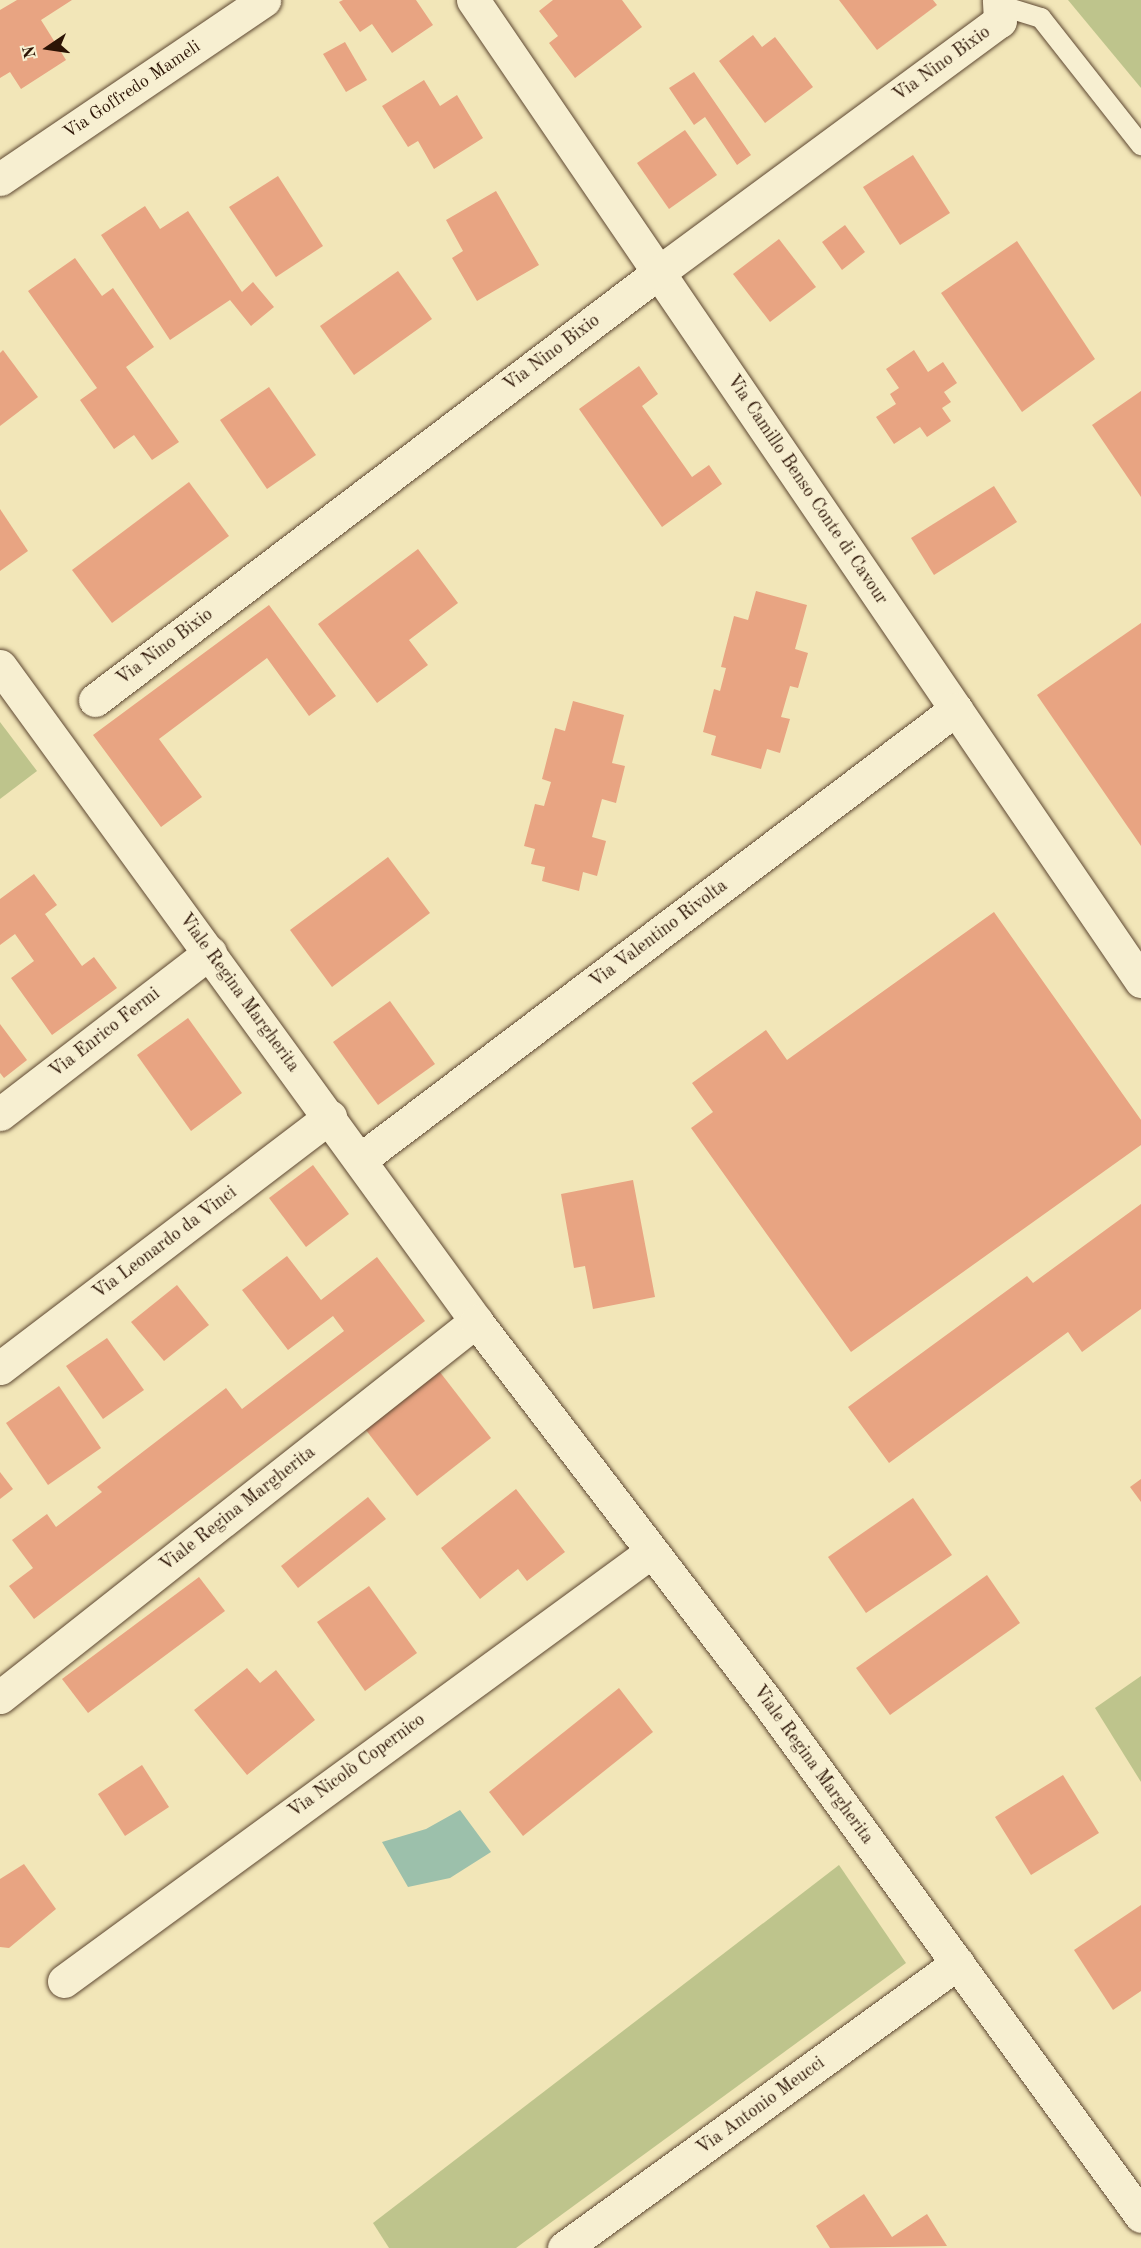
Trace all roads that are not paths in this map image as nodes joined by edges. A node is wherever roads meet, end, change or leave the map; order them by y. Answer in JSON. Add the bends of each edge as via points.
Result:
{"nodes":[{"id":1,"x":264,"y":0,"type":"edge"},
{"id":2,"x":473,"y":0,"type":"edge"},
{"id":3,"x":999,"y":3,"type":"edge"},
{"id":4,"x":1141,"y":145,"type":"edge"},
{"id":5,"x":0,"y":179,"type":"edge"},
{"id":6,"x":658,"y":272,"type":"junction"},
{"id":7,"x":0,"y":666,"type":"edge"},
{"id":8,"x":95,"y":700,"type":"dead end"},
{"id":9,"x":956,"y":709,"type":"junction"},
{"id":10,"x":210,"y":952,"type":"junction"},
{"id":11,"x":1141,"y":981,"type":"edge"},
{"id":12,"x":0,"y":1114,"type":"edge"},
{"id":13,"x":330,"y":1117,"type":"junction"},
{"id":14,"x":361,"y":1160,"type":"junction"},
{"id":15,"x":476,"y":1321,"type":"junction"},
{"id":16,"x":0,"y":1368,"type":"edge"},
{"id":17,"x":651,"y":1552,"type":"junction"},
{"id":18,"x":0,"y":1697,"type":"edge"},
{"id":19,"x":958,"y":1963,"type":"junction"},
{"id":20,"x":64,"y":1981,"type":"dead end"},
{"id":21,"x":1141,"y":2216,"type":"edge"},
{"id":22,"x":564,"y":2248,"type":"edge"}],
"edges":[{"from":1,"to":5,"type":"street","name":"Via Goffredo Mameli"},
{"from":2,"to":6,"type":"street","name":"Via Camillo Benso Conte di Cavour"},
{"from":3,"to":4,"type":"lane","via":[[1041,18]]},
{"from":3,"to":6,"type":"street","name":"Via Nino Bixio","via":[[1000,21]]},
{"from":6,"to":8,"type":"street","name":"Via Nino Bixio"},
{"from":6,"to":9,"type":"street","name":"Via Camillo Benso Conte di Cavour"},
{"from":7,"to":10,"type":"street","name":"Viale Regina Margherita"},
{"from":9,"to":11,"type":"street","name":"Via Camillo Benso Conte di Cavour"},
{"from":9,"to":14,"type":"street","name":"Via Valentino Rivolta"},
{"from":10,"to":12,"type":"street","name":"Via Enrico Fermi"},
{"from":10,"to":13,"type":"street","name":"Viale Regina Margherita"},
{"from":13,"to":14,"type":"street","name":"Viale Regina Margherita"},
{"from":13,"to":16,"type":"street","name":"Via Leonardo da Vinci"},
{"from":14,"to":15,"type":"street","name":"Viale Regina Margherita"},
{"from":15,"to":17,"type":"street","name":"Viale Regina Margherita"},
{"from":15,"to":18,"type":"street","name":"Viale Regina Margherita"},
{"from":17,"to":19,"type":"street","name":"Viale Regina Margherita"},
{"from":17,"to":20,"type":"street","name":"Via Nicolò Copernico"},
{"from":19,"to":21,"type":"street","name":"Viale Regina Margherita"},
{"from":19,"to":22,"type":"street","name":"Via Antonio Meucci"}]}
